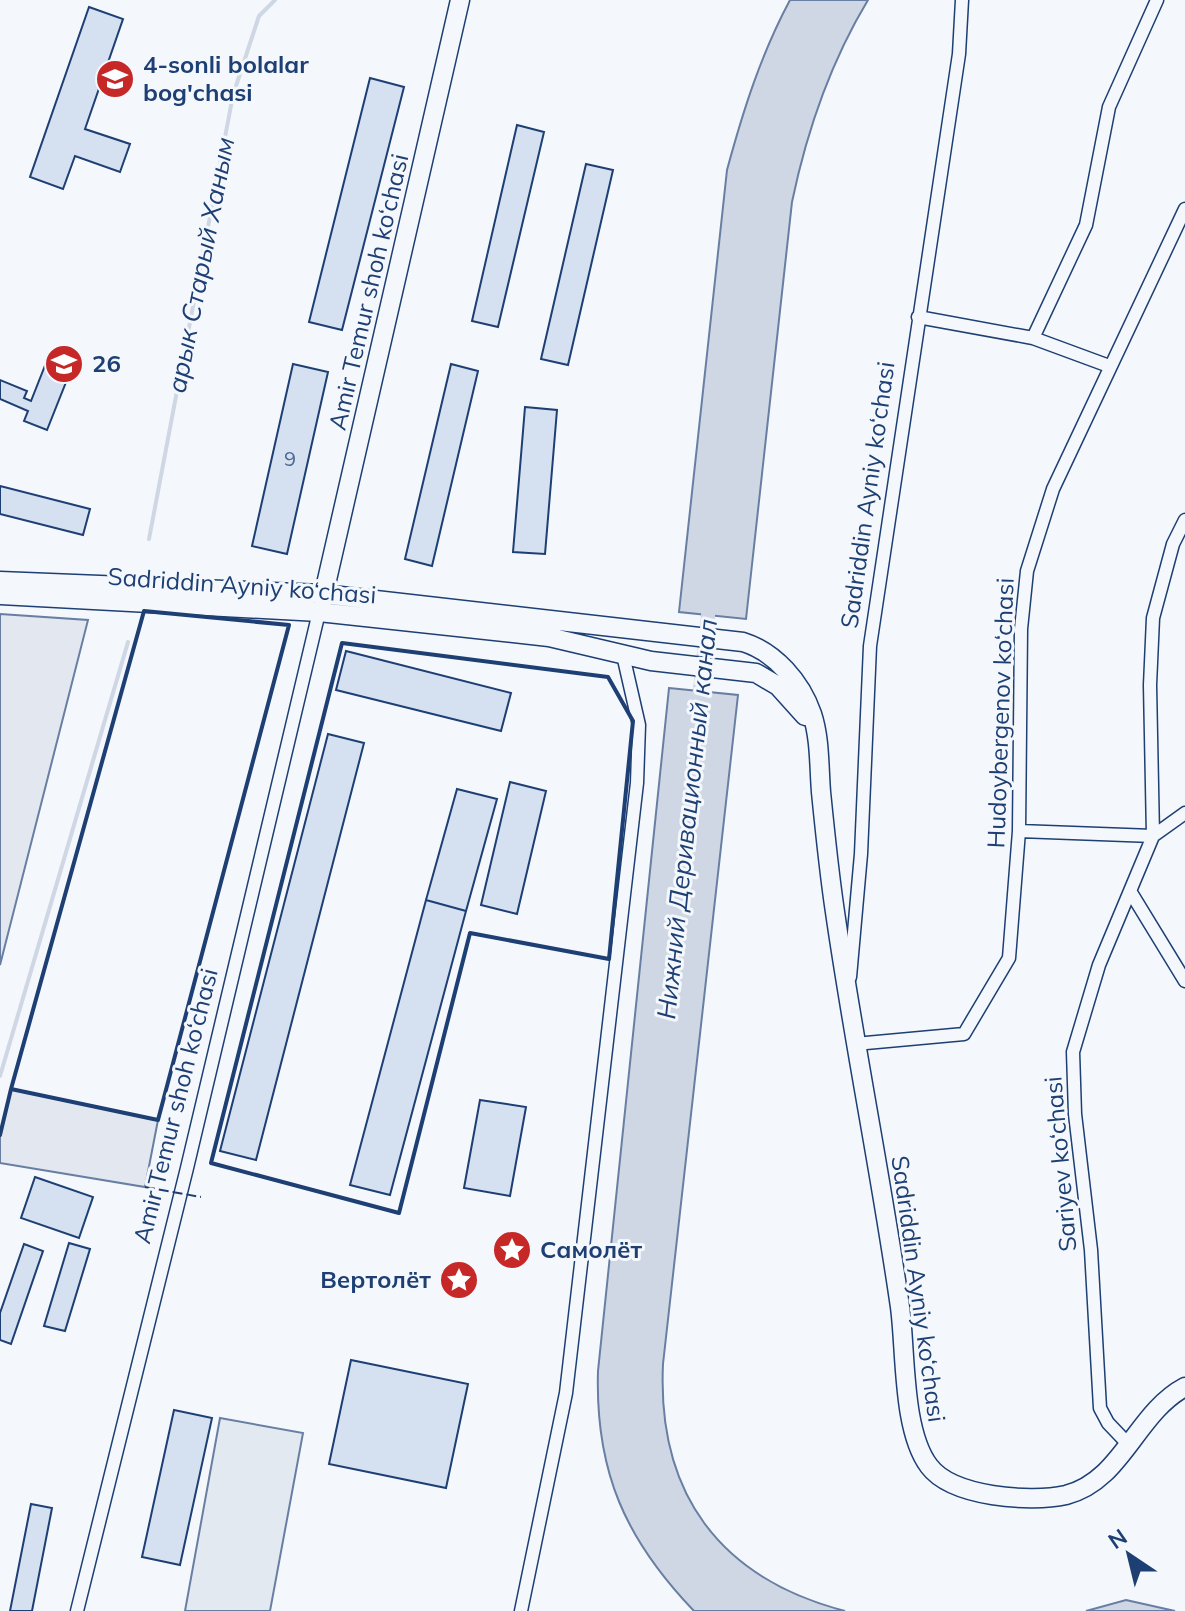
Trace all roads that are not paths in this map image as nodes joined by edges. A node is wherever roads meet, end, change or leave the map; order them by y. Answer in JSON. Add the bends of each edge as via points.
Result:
{"nodes":[{"id":1,"x":460,"y":0,"type":"edge"},
{"id":2,"x":962,"y":0,"type":"edge"},
{"id":3,"x":1157,"y":0,"type":"edge"},
{"id":4,"x":1185,"y":209,"type":"edge"},
{"id":5,"x":1182,"y":226,"type":"edge"},
{"id":6,"x":918,"y":317,"type":"junction"},
{"id":7,"x":1033,"y":338,"type":"junction"},
{"id":8,"x":1109,"y":366,"type":"junction"},
{"id":9,"x":1185,"y":520,"type":"edge"},
{"id":10,"x":0,"y":581,"type":"edge"},
{"id":11,"x":0,"y":595,"type":"edge"},
{"id":12,"x":321,"y":603,"type":"junction"},
{"id":13,"x":623,"y":655,"type":"junction"},
{"id":14,"x":818,"y":752,"type":"junction"},
{"id":15,"x":1185,"y":813,"type":"edge"},
{"id":16,"x":1019,"y":831,"type":"junction"},
{"id":17,"x":1153,"y":836,"type":"junction"},
{"id":18,"x":1130,"y":891,"type":"junction"},
{"id":19,"x":1185,"y":981,"type":"edge"},
{"id":20,"x":848,"y":1001,"type":"junction"},
{"id":21,"x":855,"y":1044,"type":"junction"},
{"id":22,"x":1185,"y":1387,"type":"edge"},
{"id":23,"x":1129,"y":1445,"type":"junction"},
{"id":24,"x":77,"y":1611,"type":"edge"},
{"id":25,"x":521,"y":1611,"type":"edge"}],
"edges":[{"from":1,"to":12,"type":"main road","name":"Amir Temur shoh ko‘chasi"},
{"from":2,"to":6,"type":"street","name":"Sadriddin Ayniy ko‘chasi","via":[[959,54]]},
{"from":3,"to":7,"type":"street","via":[[1109,107],[1086,225]]},
{"from":4,"to":5,"type":"street","name":"Hudoybergenov ko‘chasi"},
{"from":5,"to":8,"type":"street","name":"Hudoybergenov ko‘chasi"},
{"from":6,"to":7,"type":"street"},
{"from":6,"to":20,"type":"street","name":"Sadriddin Ayniy ko‘chasi","via":[[870,646]]},
{"from":7,"to":8,"type":"street"},
{"from":8,"to":16,"type":"street","name":"Hudoybergenov ko‘chasi","via":[[1053,489],[1027,571],[1021,629]]},
{"from":9,"to":17,"type":"street","name":"Sariyev ko‘chasi","via":[[1153,618]]},
{"from":10,"to":12,"type":"main road","name":"Sadriddin Ayniy ko‘chasi"},
{"from":11,"to":12,"type":"main road","name":"Sadriddin Ayniy ko‘chasi"},
{"from":12,"to":13,"type":"main road","name":"Sadriddin Ayniy ko‘chasi","via":[[549,637]]},
{"from":12,"to":14,"type":"main road","name":"Sadriddin Ayniy ko‘chasi","via":[[743,642],[764,651],[795,683],[812,714]]},
{"from":12,"to":24,"type":"street","name":"Amir Temur shoh ko‘chasi"},
{"from":13,"to":14,"type":"main road","name":"Sadriddin Ayniy ko‘chasi","via":[[764,676],[806,719]]},
{"from":13,"to":25,"type":"street","via":[[639,725],[637,783],[566,1393]]},
{"from":14,"to":20,"type":"main road","name":"Sadriddin Ayniy ko‘chasi"},
{"from":15,"to":17,"type":"street"},
{"from":16,"to":17,"type":"street"},
{"from":16,"to":21,"type":"street","name":"Hudoybergenov ko‘chasi","via":[[1009,958],[964,1034]]},
{"from":17,"to":18,"type":"street","name":"Sariyev ko‘chasi"},
{"from":18,"to":19,"type":"street"},
{"from":18,"to":23,"type":"street","name":"Sariyev ko‘chasi","via":[[1099,965],[1073,1052],[1100,1408]]},
{"from":20,"to":21,"type":"main road","name":"Sadriddin Ayniy ko‘chasi"},
{"from":21,"to":23,"type":"main road","name":"Sadriddin Ayniy ko‘chasi","via":[[890,1239],[912,1418],[930,1467],[946,1482],[967,1490],[1058,1496],[1097,1481]]},
{"from":22,"to":23,"type":"main road","name":"Sadriddin Ayniy ko‘chasi"}]}
